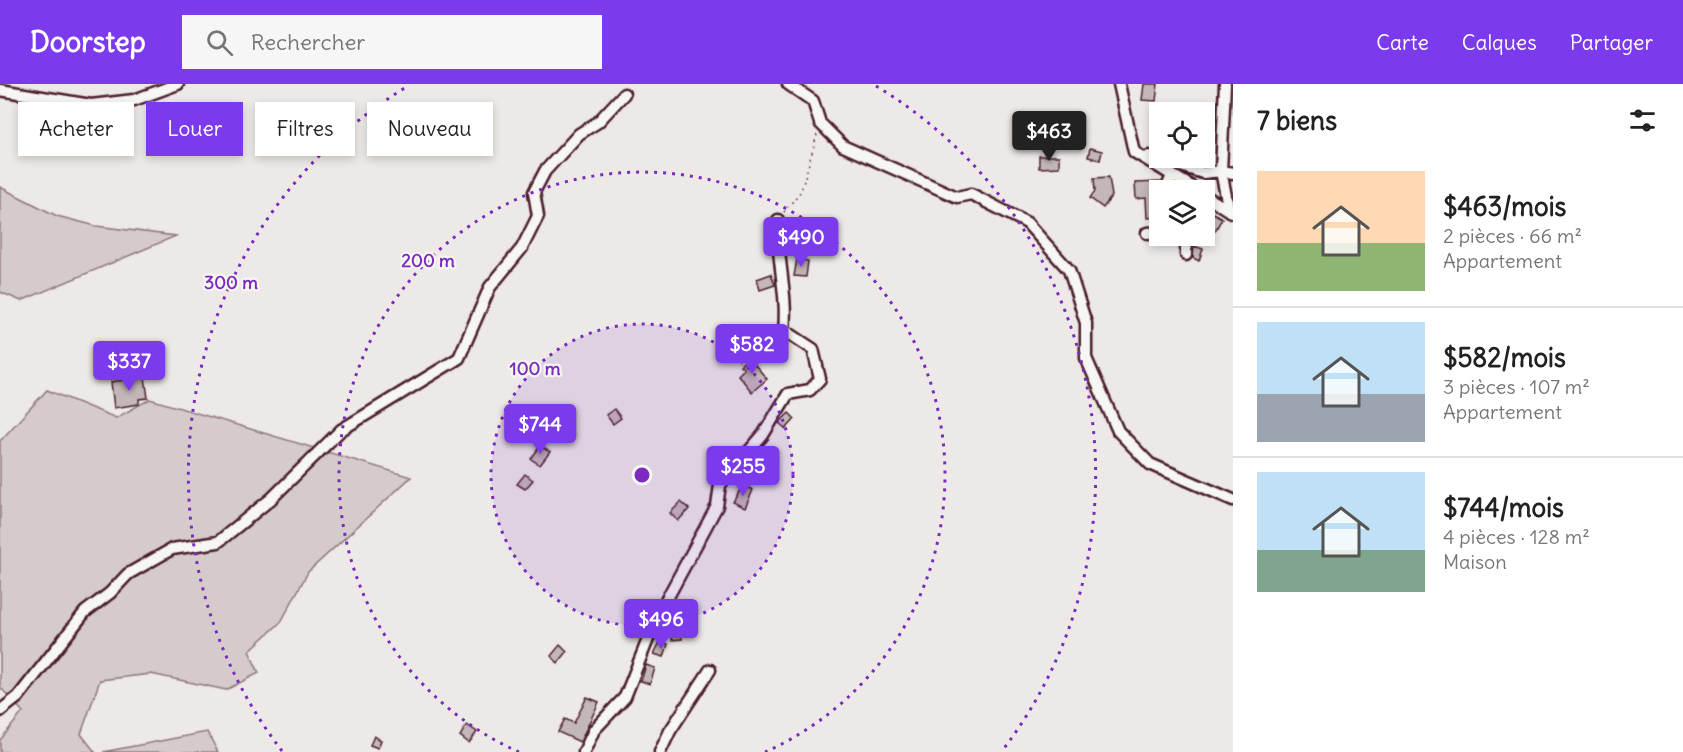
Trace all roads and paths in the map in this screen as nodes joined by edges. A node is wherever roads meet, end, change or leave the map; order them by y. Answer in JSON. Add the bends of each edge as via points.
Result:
{"nodes":[{"id":1,"x":178,"y":84,"type":"edge"},
{"id":2,"x":788,"y":84,"type":"edge"},
{"id":3,"x":1119,"y":84,"type":"edge"},
{"id":4,"x":1225,"y":84,"type":"edge"},
{"id":5,"x":0,"y":90,"type":"edge"},
{"id":6,"x":624,"y":94,"type":"dead end"},
{"id":7,"x":820,"y":123,"type":"junction"},
{"id":8,"x":1134,"y":152,"type":"junction"},
{"id":9,"x":1221,"y":171,"type":"junction"},
{"id":10,"x":1233,"y":173,"type":"edge"},
{"id":11,"x":1172,"y":175,"type":"junction"},
{"id":12,"x":1170,"y":180,"type":"edge"},
{"id":13,"x":1180,"y":180,"type":"edge"},
{"id":14,"x":1215,"y":202,"type":"edge"},
{"id":15,"x":1231,"y":213,"type":"edge"},
{"id":16,"x":778,"y":219,"type":"joint"},
{"id":17,"x":1185,"y":246,"type":"edge"},
{"id":18,"x":1185,"y":255,"type":"dead end"},
{"id":19,"x":1233,"y":500,"type":"edge"},
{"id":20,"x":710,"y":670,"type":"dead end"},
{"id":21,"x":0,"y":711,"type":"edge"},
{"id":22,"x":585,"y":752,"type":"edge"},
{"id":23,"x":660,"y":752,"type":"edge"}],
"edges":[{"from":1,"to":5,"type":"street","via":[[134,100],[91,105]]},
{"from":2,"to":7,"type":"street","via":[[813,101]]},
{"from":3,"to":8,"type":"street"},
{"from":4,"to":9,"type":"street"},
{"from":6,"to":21,"type":"street","via":[[545,171],[534,192],[538,216],[522,248],[490,287],[459,358],[341,430],[271,500],[218,542],[172,549],[128,574],[85,612],[18,697]]},
{"from":7,"to":16,"type":"path","via":[[801,191]]},
{"from":7,"to":19,"type":"street","via":[[843,146],[957,197],[971,194],[1027,223],[1069,270],[1086,323],[1086,358],[1118,432],[1150,464]]},
{"from":8,"to":9,"type":"street","via":[[1203,173]]},
{"from":8,"to":11,"type":"street"},
{"from":9,"to":10,"type":"street"},
{"from":9,"to":15,"type":"street"},
{"from":11,"to":12,"type":"street"},
{"from":11,"to":13,"type":"street"},
{"from":14,"to":15,"type":"street"},
{"from":16,"to":22,"type":"street","via":[[779,269],[786,306],[784,330],[813,349],[820,379],[810,390],[788,394],[763,435],[720,484],[717,506],[656,619],[625,697],[594,730]]},
{"from":17,"to":18,"type":"street"},
{"from":20,"to":23,"type":"street","via":[[669,731]]}]}
